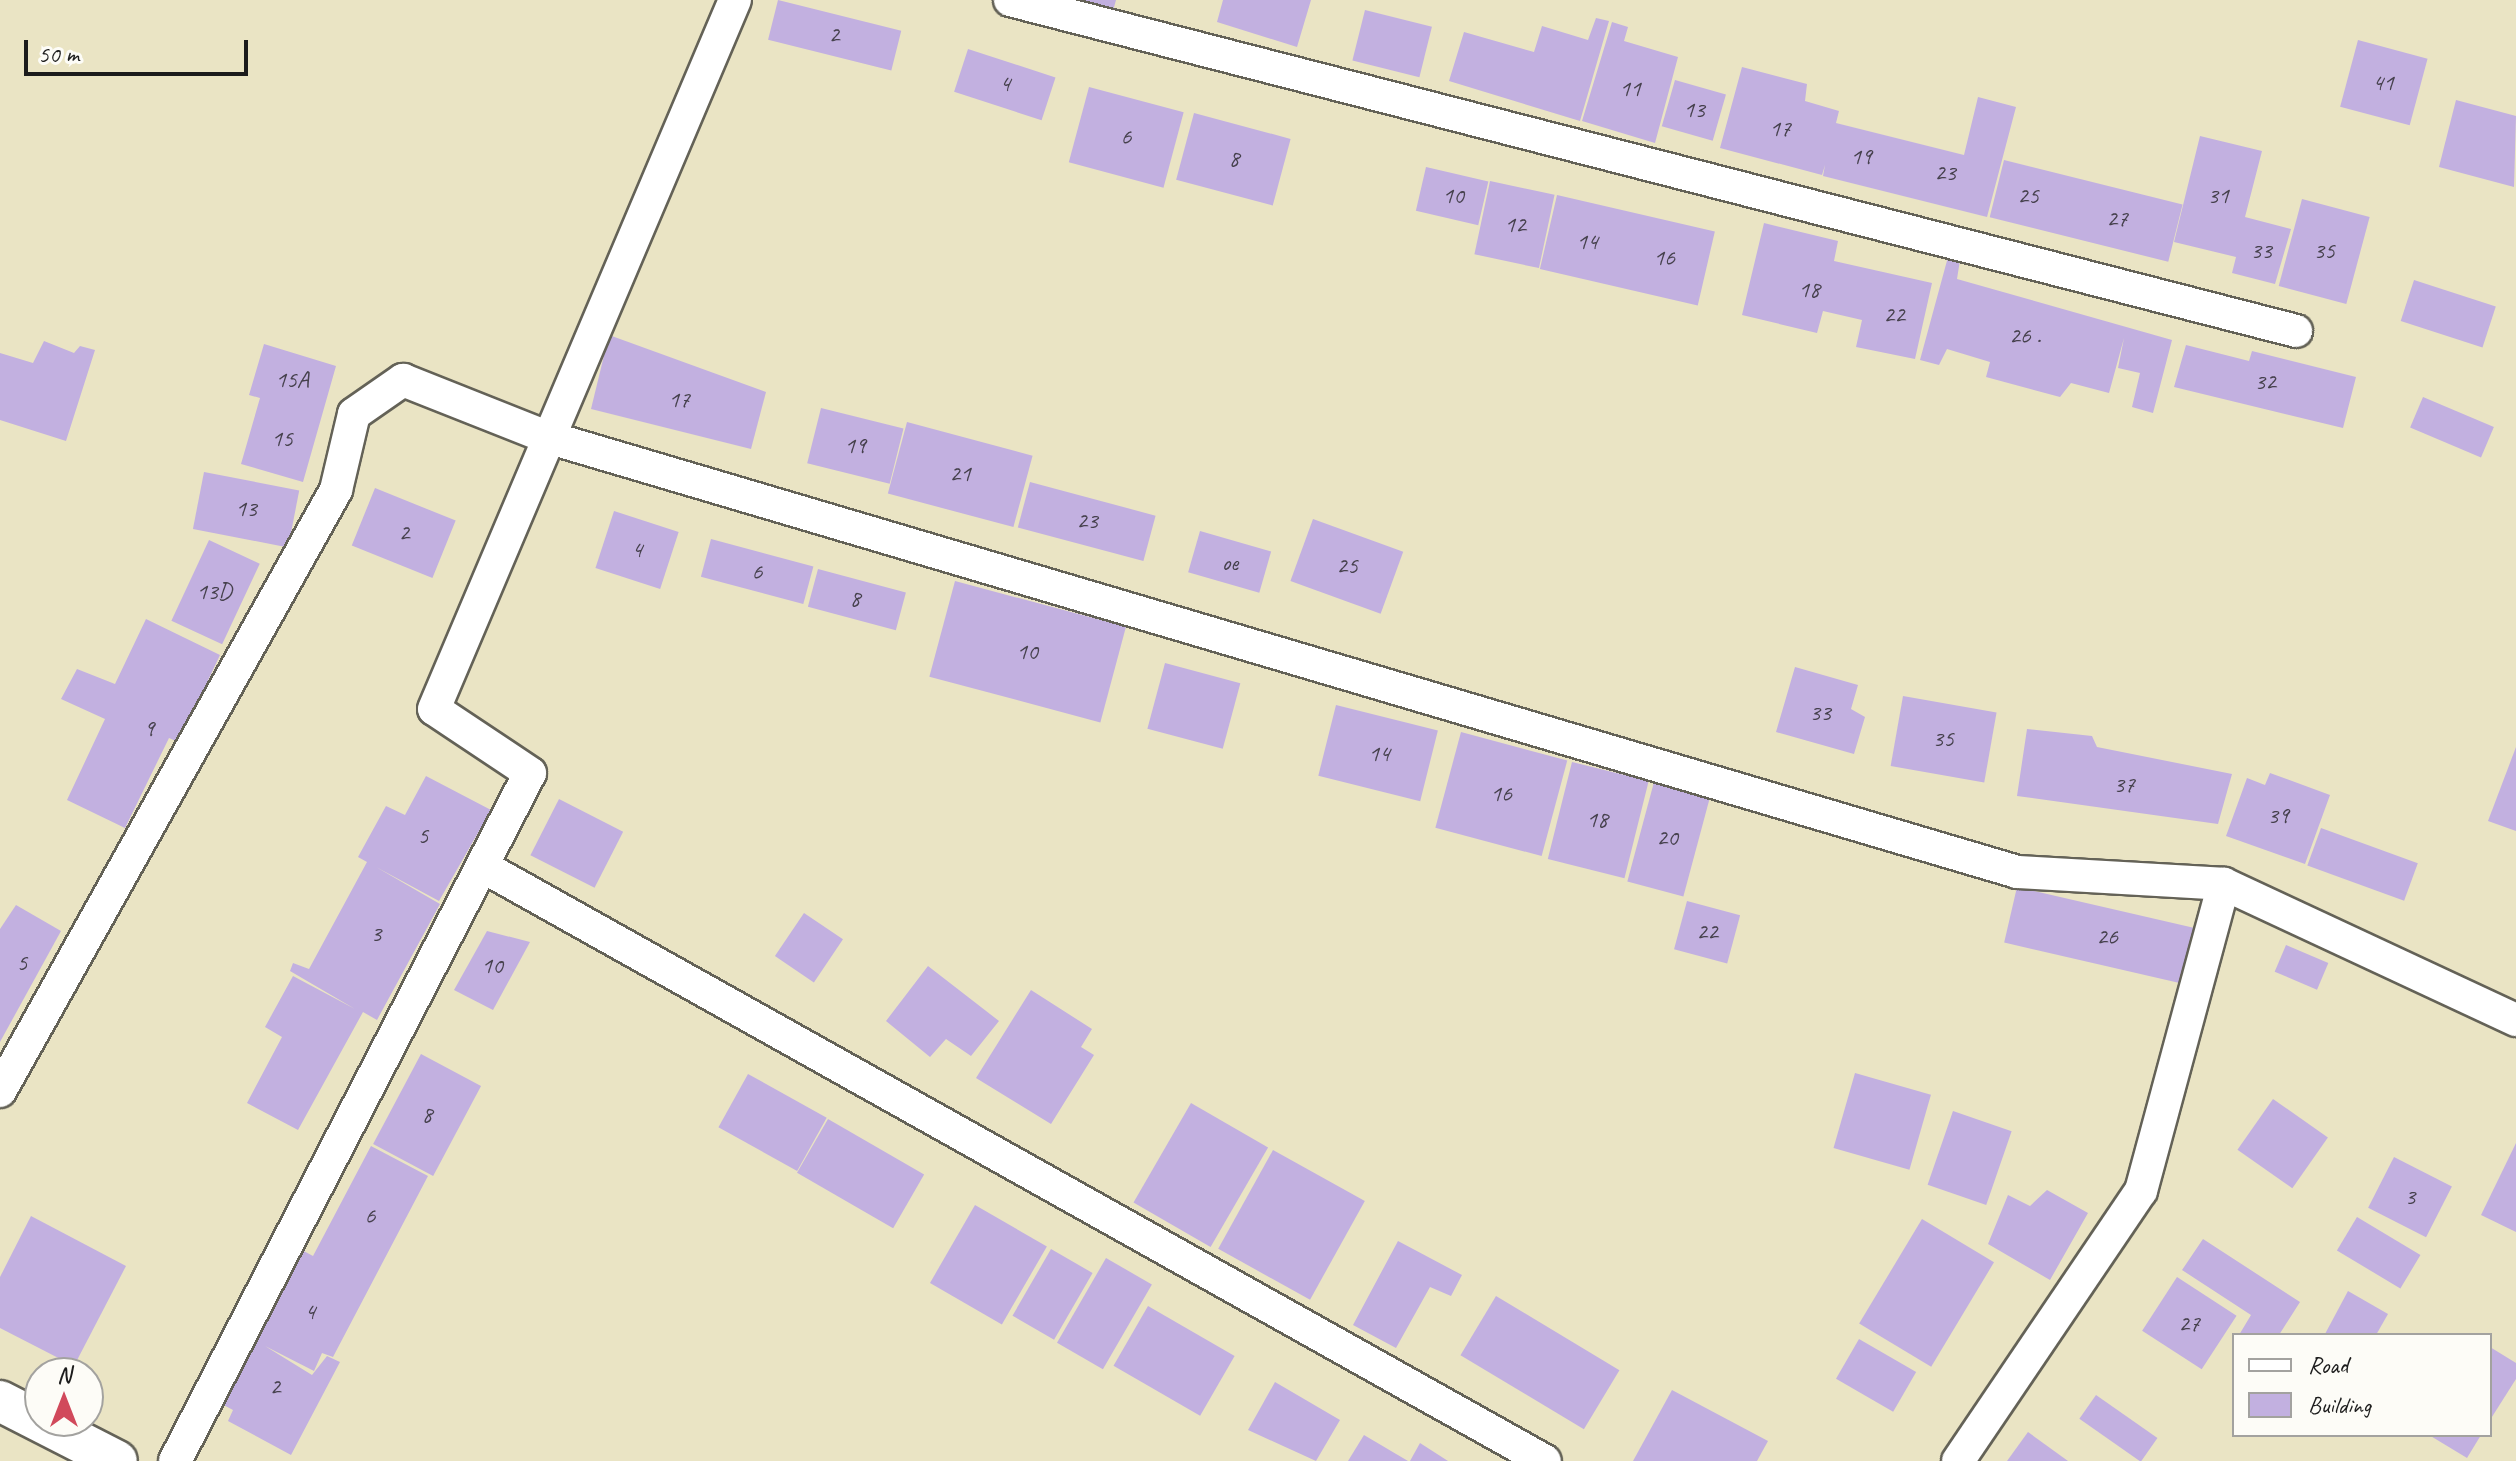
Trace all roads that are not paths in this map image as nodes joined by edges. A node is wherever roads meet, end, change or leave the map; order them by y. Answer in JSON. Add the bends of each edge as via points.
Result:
{"nodes":[{"id":1,"x":735,"y":0,"type":"edge"},
{"id":2,"x":1010,"y":0,"type":"edge"},
{"id":3,"x":2296,"y":331,"type":"dead end"},
{"id":4,"x":547,"y":437,"type":"junction"},
{"id":5,"x":482,"y":866,"type":"junction"},
{"id":6,"x":2224,"y":884,"type":"junction"},
{"id":7,"x":2516,"y":1020,"type":"edge"},
{"id":8,"x":0,"y":1091,"type":"edge"},
{"id":9,"x":0,"y":1401,"type":"edge"},
{"id":10,"x":117,"y":1461,"type":"edge"},
{"id":11,"x":175,"y":1461,"type":"edge"},
{"id":12,"x":1545,"y":1461,"type":"edge"},
{"id":13,"x":1958,"y":1461,"type":"edge"}],
"edges":[{"from":1,"to":4,"type":"street"},
{"from":2,"to":3,"type":"street"},
{"from":4,"to":5,"type":"street","via":[[434,709],[530,773]]},
{"from":4,"to":6,"type":"street","via":[[2017,872]]},
{"from":4,"to":8,"type":"street","via":[[403,380],[354,414],[336,490]]},
{"from":5,"to":11,"type":"street"},
{"from":5,"to":12,"type":"street"},
{"from":6,"to":7,"type":"street"},
{"from":6,"to":13,"type":"street","via":[[2141,1191]]},
{"from":9,"to":10,"type":"street"}]}
